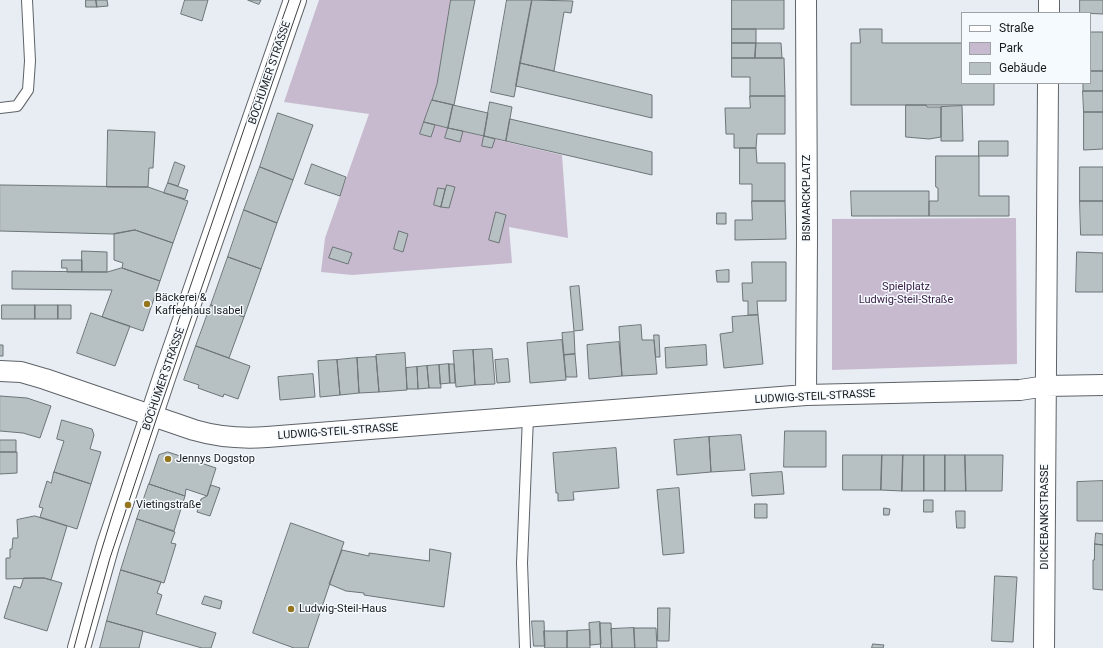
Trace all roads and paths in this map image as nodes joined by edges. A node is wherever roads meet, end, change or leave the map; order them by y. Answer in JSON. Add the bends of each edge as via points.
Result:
{"nodes":[{"id":1,"x":27,"y":0,"type":"edge"},
{"id":2,"x":295,"y":0,"type":"edge"},
{"id":3,"x":806,"y":0,"type":"edge"},
{"id":4,"x":1049,"y":0,"type":"edge"},
{"id":5,"x":1049,"y":12,"type":"edge"},
{"id":6,"x":1048,"y":84,"type":"edge"},
{"id":7,"x":0,"y":108,"type":"edge"},
{"id":8,"x":0,"y":371,"type":"edge"},
{"id":9,"x":1103,"y":385,"type":"edge"},
{"id":10,"x":1046,"y":386,"type":"junction"},
{"id":11,"x":806,"y":395,"type":"junction"},
{"id":12,"x":151,"y":415,"type":"junction"},
{"id":13,"x":528,"y":417,"type":"junction"},
{"id":14,"x":79,"y":648,"type":"edge"},
{"id":15,"x":525,"y":648,"type":"edge"},
{"id":16,"x":1044,"y":648,"type":"edge"}],
"edges":[{"from":1,"to":7,"type":"lane","via":[[30,61],[28,90],[17,106]]},
{"from":2,"to":12,"type":"main road","name":"BOCHUMER STRASSE"},
{"from":3,"to":11,"type":"street","name":"BISMARCKPLATZ"},
{"from":4,"to":5,"type":"street"},
{"from":6,"to":10,"type":"street"},
{"from":8,"to":12,"type":"street","via":[[21,372]]},
{"from":9,"to":10,"type":"street","name":"LUDWIG-STEIL-STRASSE"},
{"from":10,"to":11,"type":"street","name":"LUDWIG-STEIL-STRASSE","via":[[1020,390]]},
{"from":10,"to":16,"type":"street","name":"DICKEBANKSTRASSE"},
{"from":11,"to":13,"type":"street","name":"LUDWIG-STEIL-STRASSE"},
{"from":12,"to":13,"type":"street","name":"LUDWIG-STEIL-STRASSE","via":[[212,435],[242,438]]},
{"from":12,"to":14,"type":"main road","name":"BOCHUMER STRASSE","via":[[108,545]]},
{"from":13,"to":15,"type":"lane","via":[[522,564]]}]}
